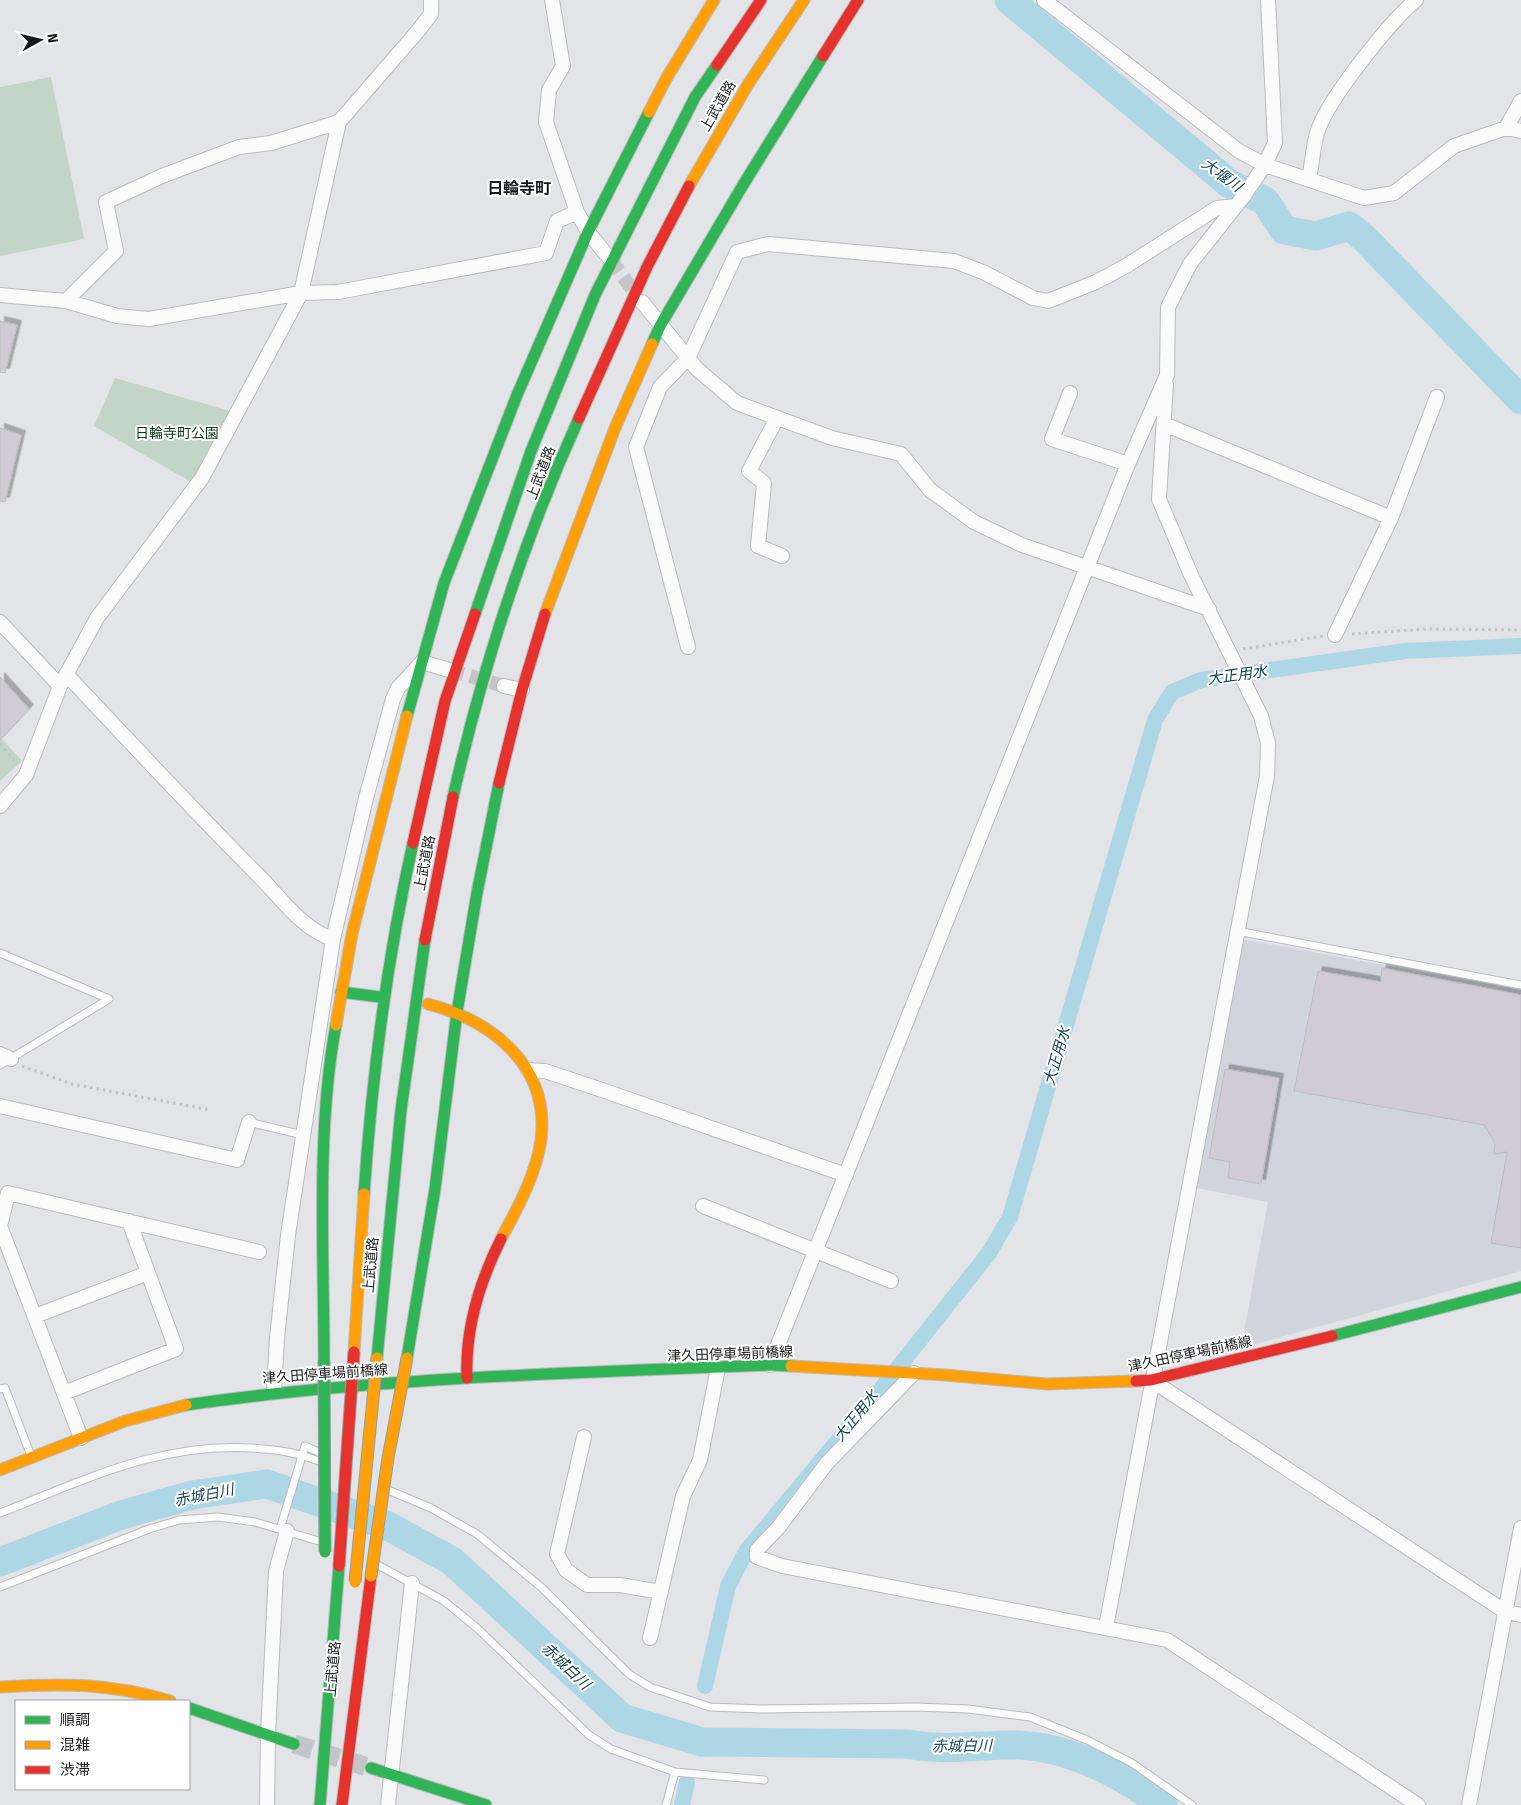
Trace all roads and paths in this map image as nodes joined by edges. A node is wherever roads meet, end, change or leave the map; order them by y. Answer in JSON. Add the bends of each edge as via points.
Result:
{"nodes":[{"id":1,"x":431,"y":0,"type":"edge"},
{"id":2,"x":552,"y":0,"type":"edge"},
{"id":3,"x":714,"y":0,"type":"edge"},
{"id":4,"x":761,"y":0,"type":"edge"},
{"id":5,"x":804,"y":0,"type":"edge"},
{"id":6,"x":858,"y":0,"type":"edge"},
{"id":7,"x":1044,"y":0,"type":"edge"},
{"id":8,"x":1268,"y":0,"type":"edge"},
{"id":9,"x":1416,"y":0,"type":"edge"},
{"id":10,"x":1521,"y":101,"type":"edge"},
{"id":11,"x":339,"y":122,"type":"junction"},
{"id":12,"x":1506,"y":128,"type":"junction"},
{"id":13,"x":1521,"y":131,"type":"edge"},
{"id":14,"x":1264,"y":166,"type":"junction"},
{"id":15,"x":1309,"y":179,"type":"junction"},
{"id":16,"x":1239,"y":202,"type":"junction"},
{"id":17,"x":577,"y":212,"type":"junction"},
{"id":18,"x":588,"y":232,"type":"junction"},
{"id":19,"x":611,"y":260,"type":"tunnel mouth"},
{"id":20,"x":301,"y":293,"type":"junction"},
{"id":21,"x":0,"y":295,"type":"edge"},
{"id":22,"x":66,"y":302,"type":"junction"},
{"id":23,"x":642,"y":302,"type":"tunnel mouth"},
{"id":24,"x":660,"y":326,"type":"junction"},
{"id":25,"x":688,"y":358,"type":"junction"},
{"id":26,"x":1167,"y":375,"type":"junction"},
{"id":27,"x":1070,"y":393,"type":"dead end"},
{"id":28,"x":1437,"y":397,"type":"dead end"},
{"id":29,"x":777,"y":418,"type":"junction"},
{"id":30,"x":1164,"y":424,"type":"junction"},
{"id":31,"x":1128,"y":464,"type":"junction"},
{"id":32,"x":1391,"y":518,"type":"junction"},
{"id":33,"x":782,"y":556,"type":"dead end"},
{"id":34,"x":1086,"y":569,"type":"junction"},
{"id":35,"x":1209,"y":609,"type":"junction"},
{"id":36,"x":0,"y":622,"type":"edge"},
{"id":37,"x":1521,"y":630,"type":"edge"},
{"id":38,"x":1334,"y":635,"type":"junction"},
{"id":39,"x":688,"y":647,"type":"dead end"},
{"id":40,"x":1232,"y":654,"type":"junction"},
{"id":41,"x":422,"y":662,"type":"junction"},
{"id":42,"x":449,"y":670,"type":"tunnel mouth"},
{"id":43,"x":63,"y":680,"type":"junction"},
{"id":44,"x":504,"y":686,"type":"tunnel mouth"},
{"id":45,"x":522,"y":690,"type":"junction"},
{"id":46,"x":0,"y":744,"type":"edge"},
{"id":47,"x":21,"y":767,"type":"dead end"},
{"id":48,"x":0,"y":806,"type":"edge"},
{"id":49,"x":1237,"y":931,"type":"junction"},
{"id":50,"x":333,"y":939,"type":"junction"},
{"id":51,"x":0,"y":953,"type":"edge"},
{"id":52,"x":1521,"y":985,"type":"edge"},
{"id":53,"x":341,"y":992,"type":"junction"},
{"id":54,"x":380,"y":997,"type":"dead end"},
{"id":55,"x":428,"y":1004,"type":"dead end"},
{"id":56,"x":457,"y":1012,"type":"junction"},
{"id":57,"x":4,"y":1060,"type":"edge"},
{"id":58,"x":528,"y":1070,"type":"junction"},
{"id":59,"x":0,"y":1106,"type":"edge"},
{"id":60,"x":211,"y":1110,"type":"dead end"},
{"id":61,"x":246,"y":1121,"type":"joint"},
{"id":62,"x":303,"y":1135,"type":"junction"},
{"id":63,"x":846,"y":1175,"type":"junction"},
{"id":64,"x":4,"y":1192,"type":"edge"},
{"id":65,"x":704,"y":1206,"type":"dead end"},
{"id":66,"x":129,"y":1221,"type":"junction"},
{"id":67,"x":0,"y":1226,"type":"edge"},
{"id":68,"x":816,"y":1251,"type":"junction"},
{"id":69,"x":258,"y":1252,"type":"dead end"},
{"id":70,"x":148,"y":1273,"type":"junction"},
{"id":71,"x":892,"y":1281,"type":"dead end"},
{"id":72,"x":1521,"y":1287,"type":"edge"},
{"id":73,"x":35,"y":1316,"type":"junction"},
{"id":74,"x":770,"y":1365,"type":"junction"},
{"id":75,"x":718,"y":1368,"type":"junction"},
{"id":76,"x":911,"y":1373,"type":"junction"},
{"id":77,"x":467,"y":1378,"type":"junction"},
{"id":78,"x":1151,"y":1380,"type":"junction"},
{"id":79,"x":0,"y":1389,"type":"edge"},
{"id":80,"x":64,"y":1392,"type":"junction"},
{"id":81,"x":274,"y":1392,"type":"junction"},
{"id":82,"x":584,"y":1437,"type":"dead end"},
{"id":83,"x":81,"y":1438,"type":"junction"},
{"id":84,"x":302,"y":1457,"type":"junction"},
{"id":85,"x":31,"y":1458,"type":"junction"},
{"id":86,"x":330,"y":1461,"type":"dead end"},
{"id":87,"x":0,"y":1470,"type":"edge"},
{"id":88,"x":395,"y":1484,"type":"dead end"},
{"id":89,"x":0,"y":1513,"type":"edge"},
{"id":90,"x":283,"y":1527,"type":"junction"},
{"id":91,"x":1521,"y":1528,"type":"edge"},
{"id":92,"x":345,"y":1552,"type":"dead end"},
{"id":93,"x":354,"y":1556,"type":"dead end"},
{"id":94,"x":325,"y":1557,"type":"dead end"},
{"id":95,"x":412,"y":1583,"type":"junction"},
{"id":96,"x":0,"y":1586,"type":"edge"},
{"id":97,"x":354,"y":1586,"type":"dead end"},
{"id":98,"x":325,"y":1591,"type":"dead end"},
{"id":99,"x":660,"y":1592,"type":"junction"},
{"id":100,"x":1506,"y":1612,"type":"junction"},
{"id":101,"x":1521,"y":1615,"type":"edge"},
{"id":102,"x":1106,"y":1626,"type":"junction"},
{"id":103,"x":650,"y":1638,"type":"dead end"},
{"id":104,"x":349,"y":1650,"type":"dead end"},
{"id":105,"x":0,"y":1687,"type":"edge"},
{"id":106,"x":167,"y":1700,"type":"edge"},
{"id":107,"x":190,"y":1708,"type":"edge"},
{"id":108,"x":328,"y":1733,"type":"junction"},
{"id":109,"x":268,"y":1735,"type":"junction"},
{"id":110,"x":294,"y":1744,"type":"tunnel mouth"},
{"id":111,"x":371,"y":1768,"type":"tunnel mouth"},
{"id":112,"x":675,"y":1772,"type":"junction"},
{"id":113,"x":392,"y":1775,"type":"junction"},
{"id":114,"x":764,"y":1780,"type":"dead end"},
{"id":115,"x":267,"y":1805,"type":"edge"},
{"id":116,"x":320,"y":1805,"type":"edge"},
{"id":117,"x":337,"y":1805,"type":"edge"},
{"id":118,"x":342,"y":1805,"type":"edge"},
{"id":119,"x":388,"y":1805,"type":"edge"},
{"id":120,"x":486,"y":1805,"type":"edge"},
{"id":121,"x":666,"y":1805,"type":"edge"},
{"id":122,"x":1192,"y":1805,"type":"edge"},
{"id":123,"x":1418,"y":1805,"type":"edge"},
{"id":124,"x":1469,"y":1805,"type":"edge"}],
"edges":[{"from":1,"to":11,"type":"street","via":[[431,14]]},
{"from":2,"to":17,"type":"street","via":[[563,66],[549,90],[546,122]]},
{"from":3,"to":18,"type":"main road","via":[[666,79]]},
{"from":4,"to":108,"type":"main road","name":"上武道路","bridge":true,"via":[[695,97],[595,295],[531,451],[445,701],[395,923],[369,1126]]},
{"from":5,"to":97,"type":"main road","name":"上武道路","bridge":true,"via":[[740,97],[634,292],[560,460],[501,627],[466,747],[421,963],[399,1123]]},
{"from":6,"to":24,"type":"main road"},
{"from":7,"to":14,"type":"street","via":[[1238,151]]},
{"from":8,"to":14,"type":"street","via":[[1275,143]]},
{"from":9,"to":15,"type":"street","via":[[1347,82],[1331,108],[1317,132]]},
{"from":10,"to":12,"type":"street"},
{"from":11,"to":20,"type":"street"},
{"from":11,"to":22,"type":"street","via":[[271,143],[239,147],[162,176],[106,202],[116,251]]},
{"from":12,"to":13,"type":"street"},
{"from":12,"to":15,"type":"street","via":[[1454,146],[1394,193],[1364,198]]},
{"from":14,"to":15,"type":"street"},
{"from":14,"to":16,"type":"street"},
{"from":16,"to":25,"type":"street","via":[[1217,208],[1096,282],[1048,301],[1033,298],[954,261],[768,244],[737,252]]},
{"from":16,"to":26,"type":"street","via":[[1190,264],[1168,307]]},
{"from":17,"to":18,"type":"street"},
{"from":17,"to":20,"type":"street","via":[[557,221],[546,254],[338,292]]},
{"from":18,"to":19,"type":"street"},
{"from":18,"to":41,"type":"main road","via":[[550,315],[444,583]]},
{"from":20,"to":22,"type":"street","via":[[148,319],[117,316]]},
{"from":20,"to":43,"type":"street","via":[[202,478],[97,618]]},
{"from":21,"to":22,"type":"street"},
{"from":23,"to":24,"type":"street"},
{"from":24,"to":25,"type":"street"},
{"from":24,"to":45,"type":"main road","via":[[615,428],[542,626]]},
{"from":25,"to":29,"type":"street","via":[[736,403]]},
{"from":25,"to":39,"type":"street","via":[[660,387],[636,447]]},
{"from":26,"to":30,"type":"street"},
{"from":26,"to":31,"type":"street"},
{"from":27,"to":31,"type":"street","via":[[1052,439]]},
{"from":28,"to":32,"type":"street"},
{"from":29,"to":33,"type":"street","via":[[748,471],[764,483],[758,546]]},
{"from":29,"to":34,"type":"street","via":[[832,438],[901,454],[930,490],[974,522],[1022,545]]},
{"from":30,"to":32,"type":"street"},
{"from":30,"to":35,"type":"street","via":[[1159,499],[1191,576]]},
{"from":31,"to":34,"type":"street"},
{"from":32,"to":38,"type":"street"},
{"from":34,"to":35,"type":"street"},
{"from":34,"to":63,"type":"street"},
{"from":35,"to":40,"type":"street"},
{"from":36,"to":43,"type":"street"},
{"from":37,"to":38,"type":"path","via":[[1428,629]]},
{"from":38,"to":40,"type":"path"},
{"from":40,"to":49,"type":"street","via":[[1261,716],[1268,743],[1267,776]]},
{"from":41,"to":42,"type":"street"},
{"from":41,"to":50,"type":"street","via":[[398,688],[393,699],[361,814]]},
{"from":41,"to":53,"type":"main road","via":[[388,786]]},
{"from":43,"to":48,"type":"street","via":[[26,775]]},
{"from":43,"to":50,"type":"street","via":[[301,918],[319,935]]},
{"from":44,"to":45,"type":"street"},
{"from":45,"to":56,"type":"main road","via":[[493,810]]},
{"from":46,"to":47,"type":"path"},
{"from":49,"to":52,"type":"lane"},
{"from":49,"to":78,"type":"street"},
{"from":50,"to":62,"type":"street"},
{"from":51,"to":57,"type":"lane","via":[[110,1000]]},
{"from":53,"to":54,"type":"main road"},
{"from":53,"to":94,"type":"main road","bridge":true,"via":[[326,1120]]},
{"from":55,"to":56,"type":"main road"},
{"from":56,"to":58,"type":"main road","via":[[501,1038]]},
{"from":56,"to":118,"type":"main road","bridge":true,"via":[[435,1189],[388,1458]]},
{"from":57,"to":60,"type":"path","via":[[72,1084]]},
{"from":58,"to":63,"type":"street","via":[[545,1071]]},
{"from":58,"to":77,"type":"main road","via":[[540,1110],[539,1153],[526,1191],[494,1254],[479,1293],[466,1343]]},
{"from":59,"to":61,"type":"street","via":[[237,1160]]},
{"from":61,"to":62,"type":"lane"},
{"from":62,"to":81,"type":"street","via":[[282,1288]]},
{"from":63,"to":68,"type":"street"},
{"from":64,"to":66,"type":"street"},
{"from":64,"to":67,"type":"street"},
{"from":65,"to":68,"type":"street"},
{"from":66,"to":69,"type":"street"},
{"from":66,"to":70,"type":"street"},
{"from":67,"to":73,"type":"street"},
{"from":68,"to":71,"type":"street"},
{"from":68,"to":74,"type":"street"},
{"from":70,"to":73,"type":"street"},
{"from":70,"to":80,"type":"street","via":[[176,1349]]},
{"from":72,"to":78,"type":"main road","name":"津久田停車場前橋線"},
{"from":73,"to":80,"type":"street"},
{"from":74,"to":75,"type":"main road","name":"津久田停車場前橋線"},
{"from":74,"to":76,"type":"main road","name":"津久田停車場前橋線"},
{"from":75,"to":77,"type":"main road","name":"津久田停車場前橋線"},
{"from":75,"to":99,"type":"street","via":[[700,1460],[683,1496]]},
{"from":76,"to":78,"type":"main road","name":"津久田停車場前橋線","via":[[1048,1384]]},
{"from":76,"to":102,"type":"street","via":[[828,1463],[757,1550],[757,1557],[782,1566],[886,1587]]},
{"from":77,"to":81,"type":"main road","name":"津久田停車場前橋線","via":[[412,1388]]},
{"from":78,"to":100,"type":"street"},
{"from":78,"to":102,"type":"street"},
{"from":79,"to":85,"type":"lane","via":[[5,1388]]},
{"from":80,"to":83,"type":"street"},
{"from":81,"to":83,"type":"main road","name":"津久田停車場前橋線","via":[[178,1406],[126,1420]]},
{"from":82,"to":99,"type":"street","via":[[558,1554],[566,1570],[588,1586],[620,1585]]},
{"from":83,"to":85,"type":"main road","name":"津久田停車場前橋線"},
{"from":84,"to":86,"type":"lane"},
{"from":84,"to":89,"type":"lane","via":[[274,1448],[206,1448],[174,1452],[138,1460]]},
{"from":84,"to":90,"type":"lane"},
{"from":85,"to":87,"type":"main road","name":"津久田停車場前橋線"},
{"from":88,"to":122,"type":"lane","via":[[339,1465],[431,1508],[477,1534],[541,1587],[629,1674],[650,1687],[710,1707],[916,1707],[968,1709],[1030,1717],[1087,1740],[1132,1764]]},
{"from":90,"to":92,"type":"lane"},
{"from":90,"to":96,"type":"lane","via":[[218,1517],[178,1520]]},
{"from":90,"to":109,"type":"street","via":[[276,1571]]},
{"from":91,"to":100,"type":"street"},
{"from":93,"to":95,"type":"lane","via":[[390,1570]]},
{"from":95,"to":112,"type":"lane","via":[[444,1601],[477,1628],[589,1735],[611,1749]]},
{"from":95,"to":113,"type":"street"},
{"from":98,"to":108,"type":"main road"},
{"from":99,"to":103,"type":"street"},
{"from":100,"to":101,"type":"street"},
{"from":100,"to":124,"type":"street"},
{"from":102,"to":123,"type":"street","via":[[1166,1640]]},
{"from":104,"to":117,"type":"main road","name":"上武道路"},
{"from":105,"to":106,"type":"main road","via":[[90,1683],[140,1691]]},
{"from":107,"to":109,"type":"main road"},
{"from":108,"to":116,"type":"main road","name":"上武道路"},
{"from":109,"to":110,"type":"main road"},
{"from":109,"to":115,"type":"street"},
{"from":111,"to":113,"type":"main road"},
{"from":112,"to":114,"type":"lane"},
{"from":112,"to":121,"type":"lane"},
{"from":113,"to":119,"type":"street"},
{"from":113,"to":120,"type":"main road"}]}
